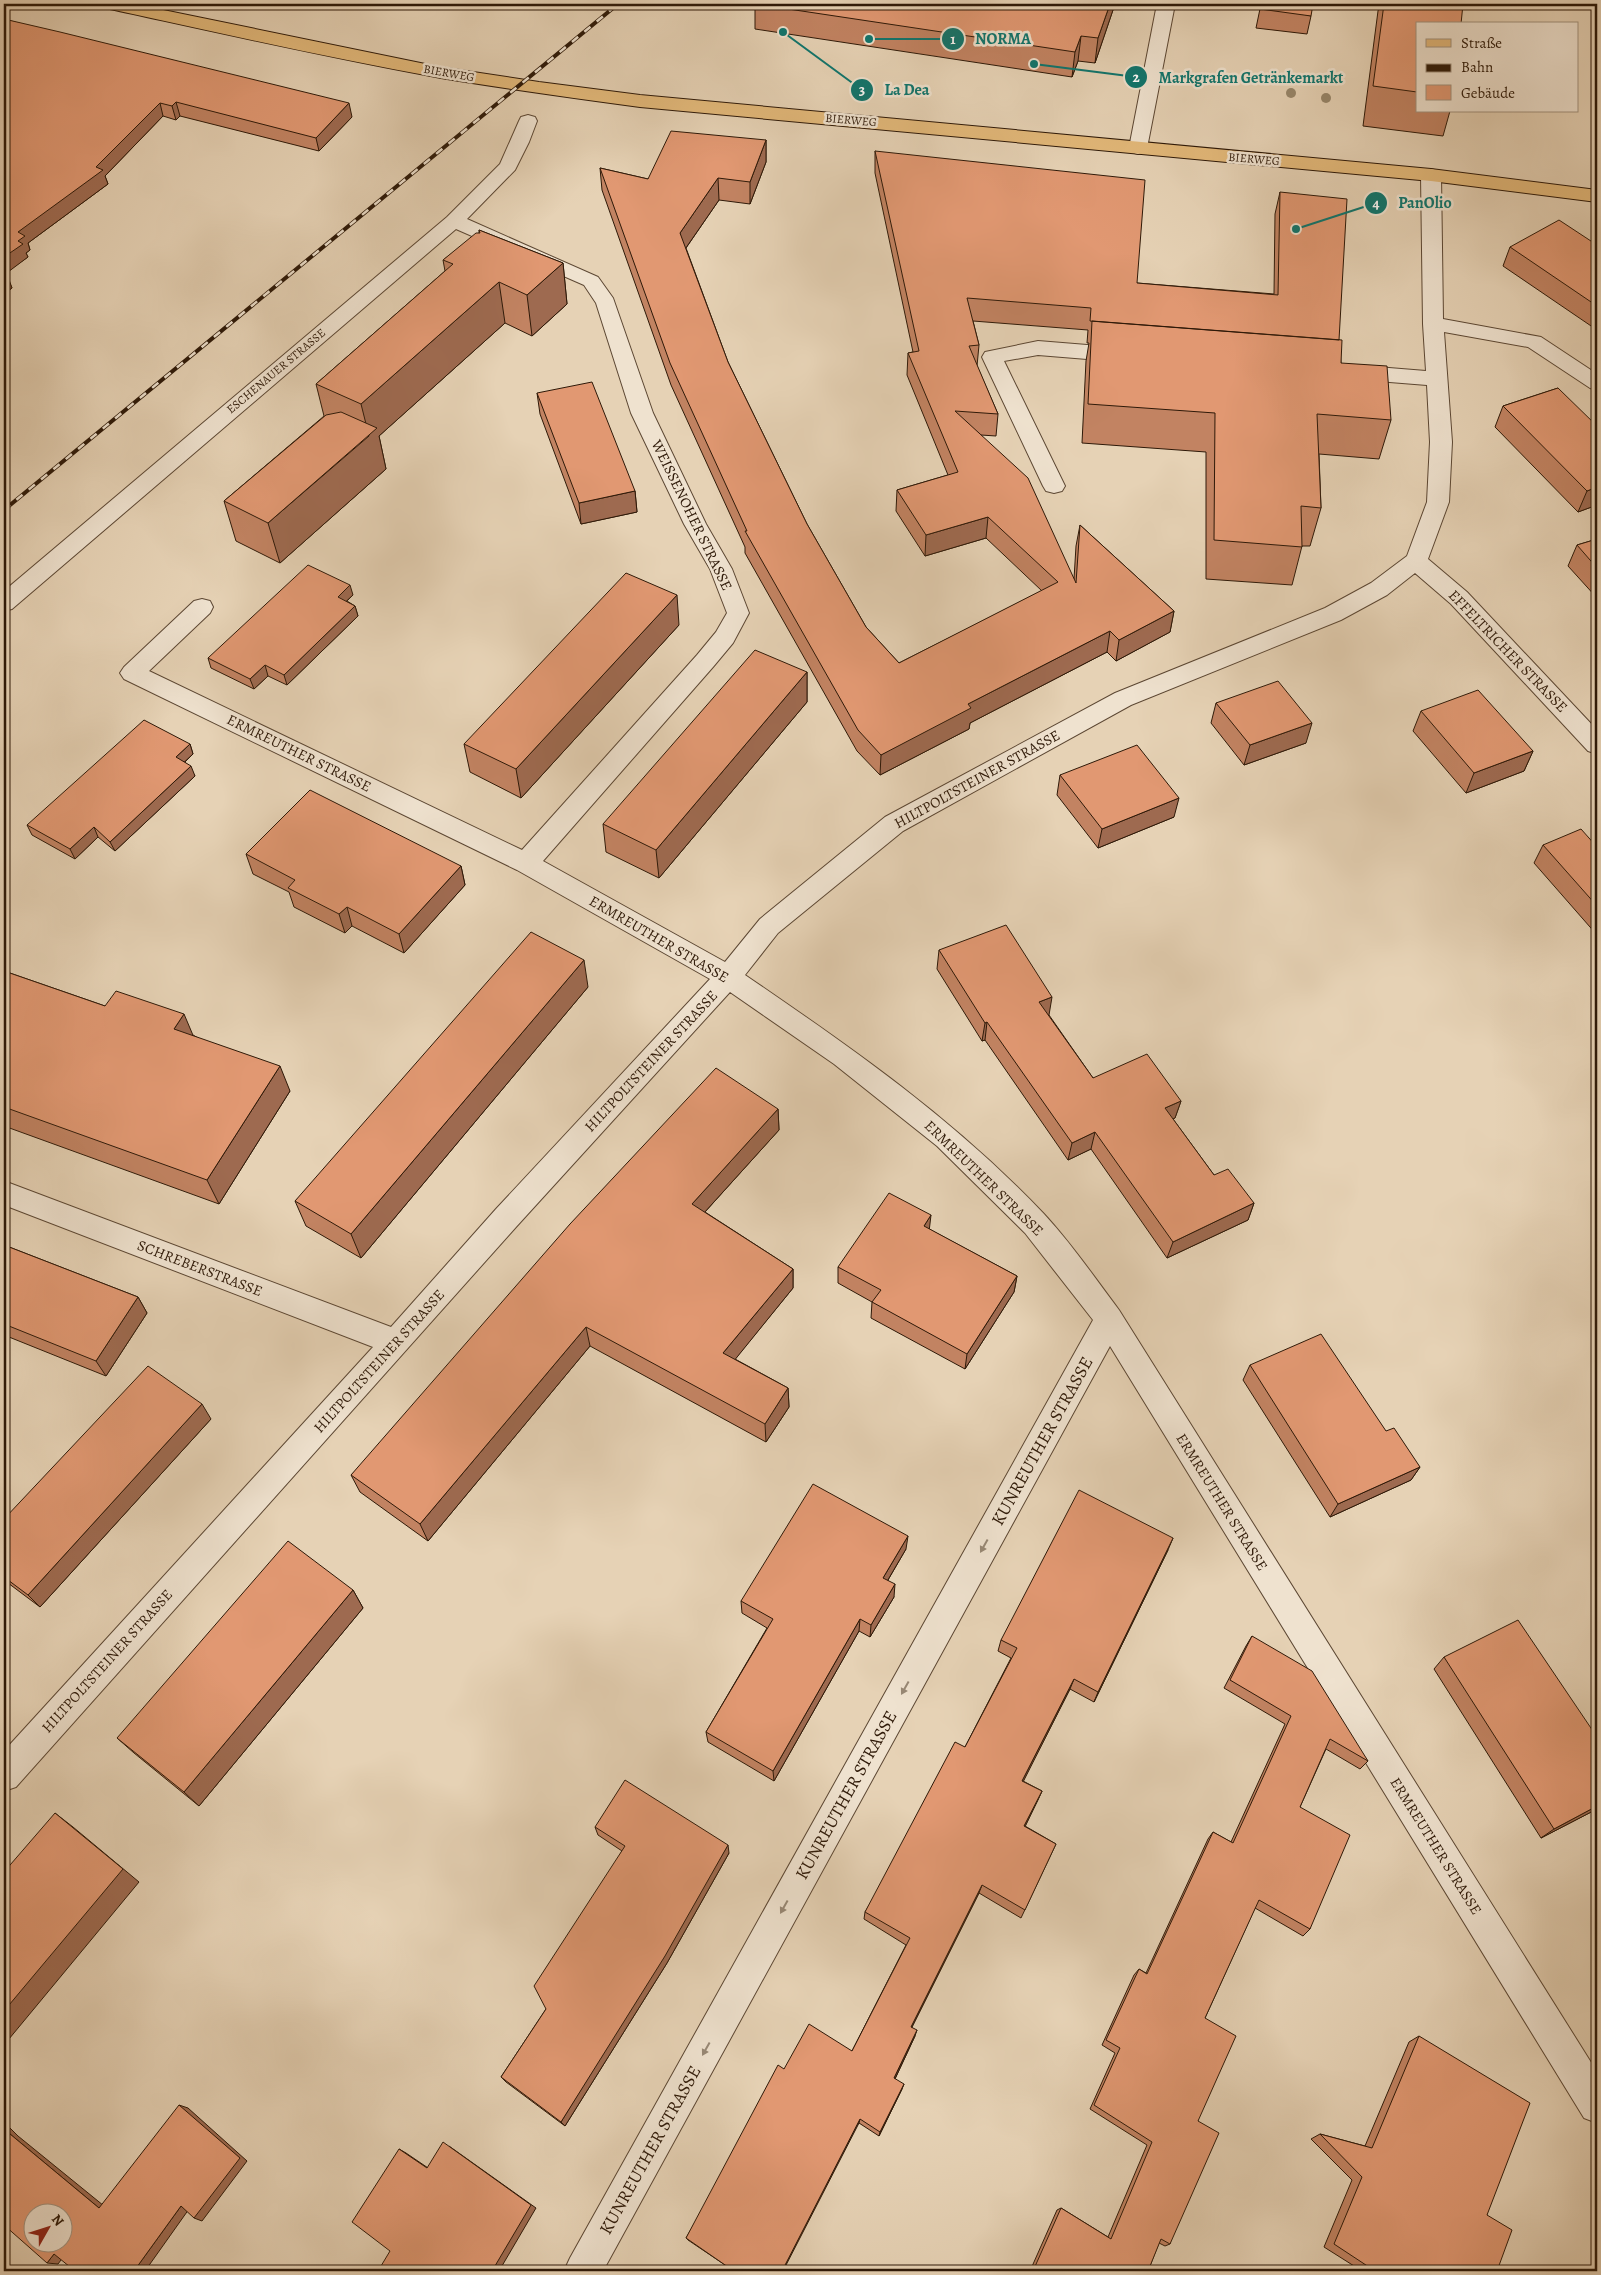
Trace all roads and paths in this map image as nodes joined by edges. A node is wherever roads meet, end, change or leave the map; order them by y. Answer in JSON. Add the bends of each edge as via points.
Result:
{"nodes":[{"id":1,"x":110,"y":4,"type":"edge"},
{"id":2,"x":1166,"y":4,"type":"edge"},
{"id":3,"x":528,"y":122,"type":"dead end"},
{"id":4,"x":1138,"y":148,"type":"junction"},
{"id":5,"x":1431,"y":175,"type":"junction"},
{"id":6,"x":1597,"y":196,"type":"edge"},
{"id":7,"x":454,"y":220,"type":"junction"},
{"id":8,"x":1433,"y":324,"type":"junction"},
{"id":9,"x":1145,"y":357,"type":"edge"},
{"id":10,"x":1330,"y":371,"type":"edge"},
{"id":11,"x":1437,"y":379,"type":"junction"},
{"id":12,"x":1597,"y":383,"type":"edge"},
{"id":13,"x":1054,"y":486,"type":"dead end"},
{"id":14,"x":1416,"y":561,"type":"junction"},
{"id":15,"x":4,"y":603,"type":"edge"},
{"id":16,"x":202,"y":606,"type":"dead end"},
{"id":17,"x":1593,"y":735,"type":"edge"},
{"id":18,"x":526,"y":863,"type":"junction"},
{"id":19,"x":728,"y":977,"type":"junction"},
{"id":20,"x":4,"y":1193,"type":"edge"},
{"id":21,"x":1109,"y":1319,"type":"junction"},
{"id":22,"x":396,"y":1342,"type":"junction"},
{"id":23,"x":4,"y":1774,"type":"edge"},
{"id":24,"x":1597,"y":2106,"type":"edge"},
{"id":25,"x":583,"y":2271,"type":"edge"}],
"edges":[{"from":1,"to":4,"type":"main road","name":"BIERWEG","via":[[299,44],[539,88],[640,101]]},
{"from":2,"to":4,"type":"street"},
{"from":3,"to":7,"type":"street","name":"ESCHENAUER STRASSE","via":[[508,166]]},
{"from":4,"to":5,"type":"main road","name":"BIERWEG"},
{"from":5,"to":6,"type":"main road","name":"BIERWEG"},
{"from":5,"to":8,"type":"street","name":"HILTPOLTSTEINER STRASSE"},
{"from":7,"to":15,"type":"street","name":"ESCHENAUER STRASSE"},
{"from":7,"to":18,"type":"street","name":"WEISSENOHER STRASSE","via":[[591,281],[606,302],[642,413],[695,524],[721,569],[738,613],[706,661]]},
{"from":8,"to":11,"type":"street","name":"HILTPOLTSTEINER STRASSE"},
{"from":8,"to":12,"type":"street","via":[[1534,342]]},
{"from":9,"to":13,"type":"street","via":[[1038,348],[992,357]]},
{"from":10,"to":11,"type":"street"},
{"from":11,"to":14,"type":"street","name":"HILTPOLTSTEINER STRASSE","via":[[1441,442],[1438,502]]},
{"from":14,"to":17,"type":"street","name":"EFFELTRICHER STRASSE","via":[[1459,598]]},
{"from":14,"to":19,"type":"street","name":"HILTPOLTSTEINER STRASSE","via":[[1378,589],[1332,614],[1122,699],[894,824],[769,926]]},
{"from":16,"to":18,"type":"street","name":"ERMREUTHER STRASSE","via":[[132,673]]},
{"from":18,"to":19,"type":"street","name":"ERMREUTHER STRASSE"},
{"from":19,"to":21,"type":"street","name":"ERMREUTHER STRASSE","via":[[843,1056],[946,1138],[1035,1224]]},
{"from":19,"to":22,"type":"street","name":"HILTPOLTSTEINER STRASSE"},
{"from":20,"to":22,"type":"street","name":"SCHREBERSTRASSE"},
{"from":21,"to":24,"type":"street","name":"ERMREUTHER STRASSE"},
{"from":21,"to":25,"type":"street","name":"KUNREUTHER STRASSE","one_way":true},
{"from":22,"to":23,"type":"street","name":"HILTPOLTSTEINER STRASSE"}]}
